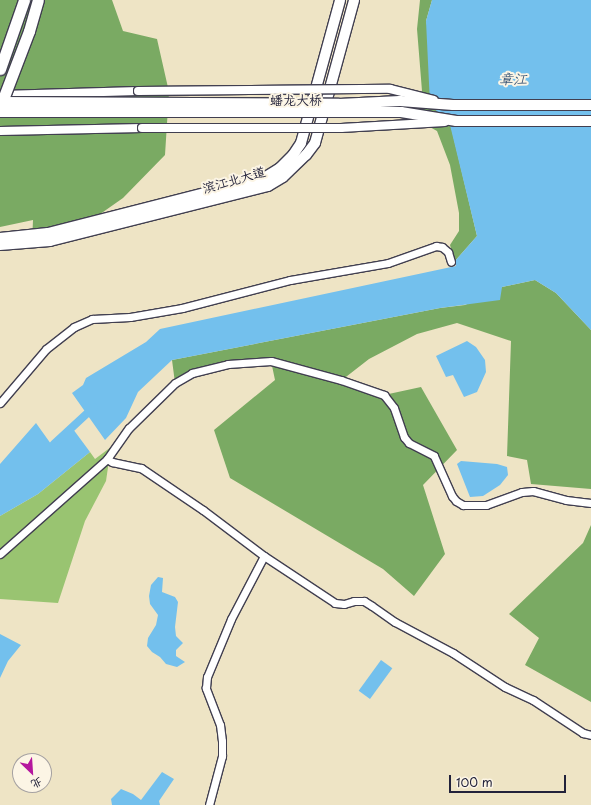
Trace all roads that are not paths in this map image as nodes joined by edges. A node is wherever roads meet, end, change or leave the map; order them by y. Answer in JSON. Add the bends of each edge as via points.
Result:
{"nodes":[{"id":1,"x":24,"y":0,"type":"edge"},
{"id":2,"x":38,"y":0,"type":"edge"},
{"id":3,"x":340,"y":0,"type":"edge"},
{"id":4,"x":354,"y":0,"type":"edge"},
{"id":5,"x":0,"y":69,"type":"edge"},
{"id":6,"x":0,"y":95,"type":"edge"},
{"id":7,"x":0,"y":102,"type":"edge"},
{"id":8,"x":453,"y":105,"type":"junction"},
{"id":9,"x":591,"y":105,"type":"edge"},
{"id":10,"x":0,"y":107,"type":"edge"},
{"id":11,"x":0,"y":112,"type":"edge"},
{"id":12,"x":456,"y":121,"type":"junction"},
{"id":13,"x":591,"y":121,"type":"edge"},
{"id":14,"x":0,"y":131,"type":"edge"},
{"id":15,"x":0,"y":238,"type":"edge"},
{"id":16,"x":0,"y":245,"type":"edge"},
{"id":17,"x":451,"y":262,"type":"dead end"},
{"id":18,"x":0,"y":403,"type":"edge"},
{"id":19,"x":107,"y":459,"type":"junction"},
{"id":20,"x":591,"y":503,"type":"edge"},
{"id":21,"x":0,"y":554,"type":"edge"},
{"id":22,"x":264,"y":556,"type":"junction"},
{"id":23,"x":591,"y":735,"type":"edge"},
{"id":24,"x":209,"y":805,"type":"edge"}],
"edges":[{"from":1,"to":5,"type":"highway"},
{"from":2,"to":10,"type":"highway","bridge":true},
{"from":3,"to":15,"type":"main road","name":"滨江北大道","via":[[301,143],[280,168],[264,178],[48,233]]},
{"from":4,"to":16,"type":"main road","name":"滨江北大道","via":[[315,142],[306,156],[283,177],[268,186],[50,241]]},
{"from":6,"to":8,"type":"street","bridge":true,"via":[[390,89]]},
{"from":7,"to":8,"type":"main road","name":"蟠龙大桥","bridge":true,"via":[[400,102]]},
{"from":8,"to":9,"type":"main road","name":"蟠龙大桥","bridge":true},
{"from":11,"to":12,"type":"main road","name":"蟠龙大桥","bridge":true,"via":[[401,112]]},
{"from":12,"to":13,"type":"main road","name":"蟠龙大桥","bridge":true},
{"from":12,"to":14,"type":"street","bridge":true,"via":[[341,128]]},
{"from":17,"to":18,"type":"street","via":[[448,252],[436,246],[388,263],[290,280],[182,308],[130,317],[92,319],[74,327],[46,349]]},
{"from":19,"to":20,"type":"street","via":[[134,424],[175,383],[192,373],[228,364],[271,361],[384,395],[394,408],[404,437],[409,443],[434,456],[452,496],[463,505],[486,505],[522,492],[533,491],[566,500]]},
{"from":19,"to":21,"type":"street"},
{"from":19,"to":22,"type":"street","via":[[141,468]]},
{"from":22,"to":23,"type":"street","via":[[335,603],[354,601],[372,606],[505,687],[533,700],[582,733]]},
{"from":22,"to":24,"type":"street","via":[[231,620],[207,677],[206,688],[220,725],[222,741],[222,756]]}]}
